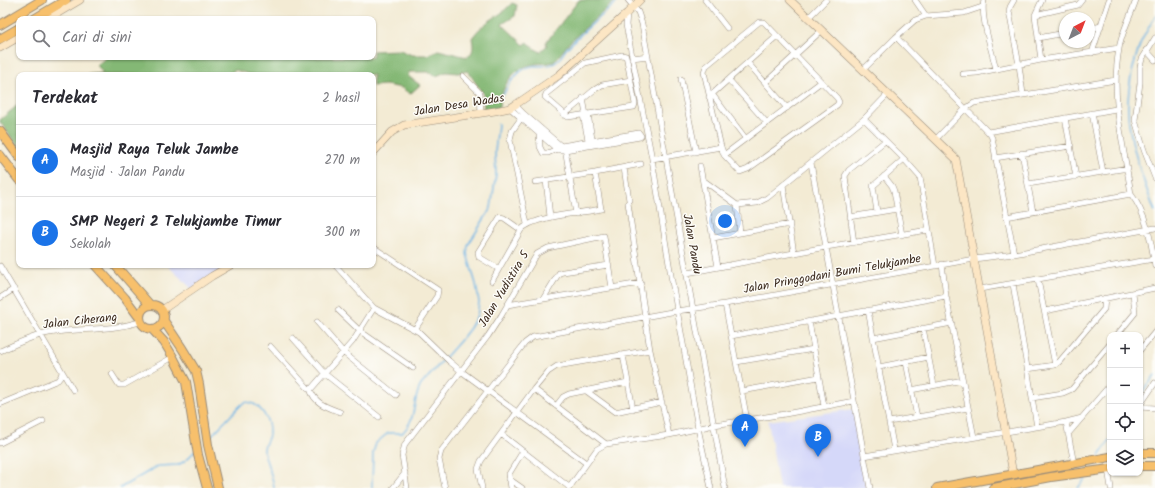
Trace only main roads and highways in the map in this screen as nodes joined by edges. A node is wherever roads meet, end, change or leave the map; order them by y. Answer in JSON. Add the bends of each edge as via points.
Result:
{"nodes":[{"id":1,"x":42,"y":0,"type":"edge"},
{"id":2,"x":66,"y":0,"type":"edge"},
{"id":3,"x":39,"y":16,"type":"edge"},
{"id":4,"x":0,"y":25,"type":"edge"},
{"id":5,"x":16,"y":30,"type":"edge"},
{"id":6,"x":0,"y":39,"type":"edge"},
{"id":7,"x":0,"y":131,"type":"edge"},
{"id":8,"x":16,"y":153,"type":"edge"},
{"id":9,"x":0,"y":155,"type":"edge"},
{"id":10,"x":16,"y":176,"type":"edge"},
{"id":11,"x":98,"y":268,"type":"edge"},
{"id":12,"x":118,"y":268,"type":"edge"},
{"id":13,"x":150,"y":305,"type":"junction"},
{"id":14,"x":140,"y":319,"type":"junction"},
{"id":15,"x":164,"y":321,"type":"junction"},
{"id":16,"x":153,"y":330,"type":"junction"},
{"id":17,"x":1143,"y":453,"type":"edge"},
{"id":18,"x":1155,"y":453,"type":"edge"},
{"id":19,"x":1106,"y":458,"type":"edge"},
{"id":20,"x":1143,"y":466,"type":"edge"},
{"id":21,"x":1155,"y":466,"type":"edge"},
{"id":22,"x":1107,"y":469,"type":"edge"},
{"id":23,"x":1023,"y":485,"type":"edge"},
{"id":24,"x":207,"y":488,"type":"edge"},
{"id":25,"x":218,"y":488,"type":"edge"},
{"id":26,"x":937,"y":488,"type":"edge"},
{"id":27,"x":998,"y":488,"type":"edge"}],
"edges":[{"from":1,"to":4,"type":"main road"},
{"from":2,"to":3,"type":"main road"},
{"from":5,"to":6,"type":"main road"},
{"from":7,"to":8,"type":"main road"},
{"from":9,"to":10,"type":"main road"},
{"from":11,"to":14,"type":"main road"},
{"from":12,"to":13,"type":"main road"},
{"from":13,"to":14,"type":"main road","via":[[142,309]]},
{"from":13,"to":15,"type":"main road","via":[[162,310]]},
{"from":14,"to":16,"type":"main road","via":[[143,326]]},
{"from":15,"to":16,"type":"main road"},
{"from":15,"to":25,"type":"main road","via":[[196,372]]},
{"from":16,"to":24,"type":"main road","via":[[164,342],[186,382],[195,438]]},
{"from":17,"to":18,"type":"main road"},
{"from":19,"to":26,"type":"main road"},
{"from":20,"to":21,"type":"main road"},
{"from":22,"to":23,"type":"main road"},
{"from":23,"to":27,"type":"main road"}]}
